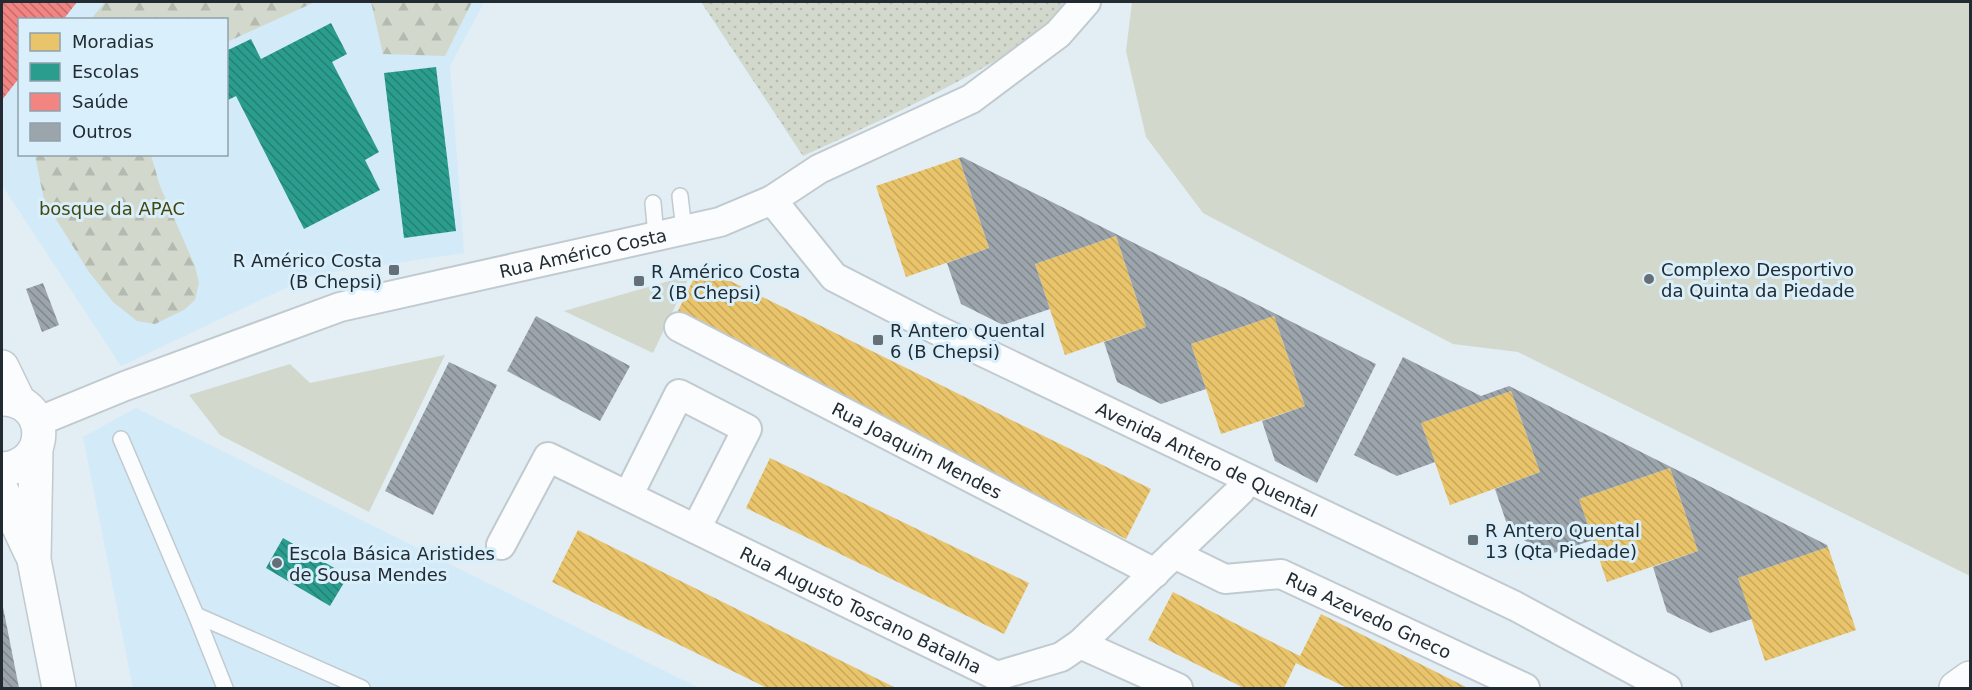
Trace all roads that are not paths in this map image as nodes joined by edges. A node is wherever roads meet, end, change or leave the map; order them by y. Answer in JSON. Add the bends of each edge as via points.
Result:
{"nodes":[{"id":1,"x":1086,"y":2,"type":"edge"},
{"id":2,"x":680,"y":196,"type":"dead end"},
{"id":3,"x":772,"y":200,"type":"junction"},
{"id":4,"x":653,"y":203,"type":"dead end"},
{"id":5,"x":684,"y":230,"type":"junction"},
{"id":6,"x":656,"y":236,"type":"junction"},
{"id":7,"x":680,"y":327,"type":"dead end"},
{"id":8,"x":2,"y":367,"type":"edge"},
{"id":9,"x":24,"y":418,"type":"edge"},
{"id":10,"x":121,"y":440,"type":"dead end"},
{"id":11,"x":2,"y":469,"type":"edge"},
{"id":12,"x":1248,"y":479,"type":"junction"},
{"id":13,"x":2,"y":491,"type":"edge"},
{"id":14,"x":628,"y":496,"type":"junction"},
{"id":15,"x":696,"y":529,"type":"junction"},
{"id":16,"x":501,"y":545,"type":"dead end"},
{"id":17,"x":34,"y":560,"type":"junction"},
{"id":18,"x":1165,"y":563,"type":"junction"},
{"id":19,"x":196,"y":615,"type":"junction"},
{"id":20,"x":1080,"y":645,"type":"junction"},
{"id":21,"x":59,"y":688,"type":"edge"},
{"id":22,"x":225,"y":688,"type":"edge"},
{"id":23,"x":362,"y":688,"type":"edge"},
{"id":24,"x":1178,"y":688,"type":"edge"},
{"id":25,"x":1525,"y":688,"type":"edge"},
{"id":26,"x":1667,"y":688,"type":"edge"}],
"edges":[{"from":1,"to":3,"type":"street","name":"Rua Américo Costa","via":[[1058,34],[971,99],[819,169]]},
{"from":2,"to":5,"type":"lane"},
{"from":3,"to":5,"type":"street","name":"Rua Américo Costa","via":[[720,222]]},
{"from":3,"to":12,"type":"street","name":"Avenida Antero de Quental","via":[[834,277]]},
{"from":4,"to":6,"type":"lane"},
{"from":5,"to":6,"type":"street","name":"Rua Américo Costa"},
{"from":6,"to":9,"type":"street","name":"Rua Américo Costa","via":[[340,307],[125,386]]},
{"from":7,"to":18,"type":"street","name":"Rua Joaquim Mendes"},
{"from":8,"to":9,"type":"street"},
{"from":9,"to":11,"type":"street","via":[[30,458],[21,465]]},
{"from":9,"to":17,"type":"street"},
{"from":10,"to":19,"type":"lane"},
{"from":12,"to":18,"type":"street","name":"Rua Augusto Toscano Batalha"},
{"from":12,"to":26,"type":"street","name":"Avenida Antero de Quental","via":[[1515,606]]},
{"from":13,"to":17,"type":"street"},
{"from":14,"to":15,"type":"street","name":"Rua Augusto Toscano Batalha"},
{"from":14,"to":15,"type":"street","via":[[679,394],[747,429]]},
{"from":14,"to":16,"type":"street","name":"Rua Augusto Toscano Batalha","via":[[548,457]]},
{"from":15,"to":20,"type":"street","name":"Rua Augusto Toscano Batalha","via":[[997,676],[1062,657]]},
{"from":17,"to":21,"type":"street"},
{"from":18,"to":20,"type":"street","name":"Rua Augusto Toscano Batalha"},
{"from":18,"to":25,"type":"street","name":"Rua Azevedo Gneco","via":[[1225,579],[1281,574]]},
{"from":19,"to":22,"type":"lane"},
{"from":19,"to":23,"type":"lane"},
{"from":20,"to":24,"type":"street"}]}
